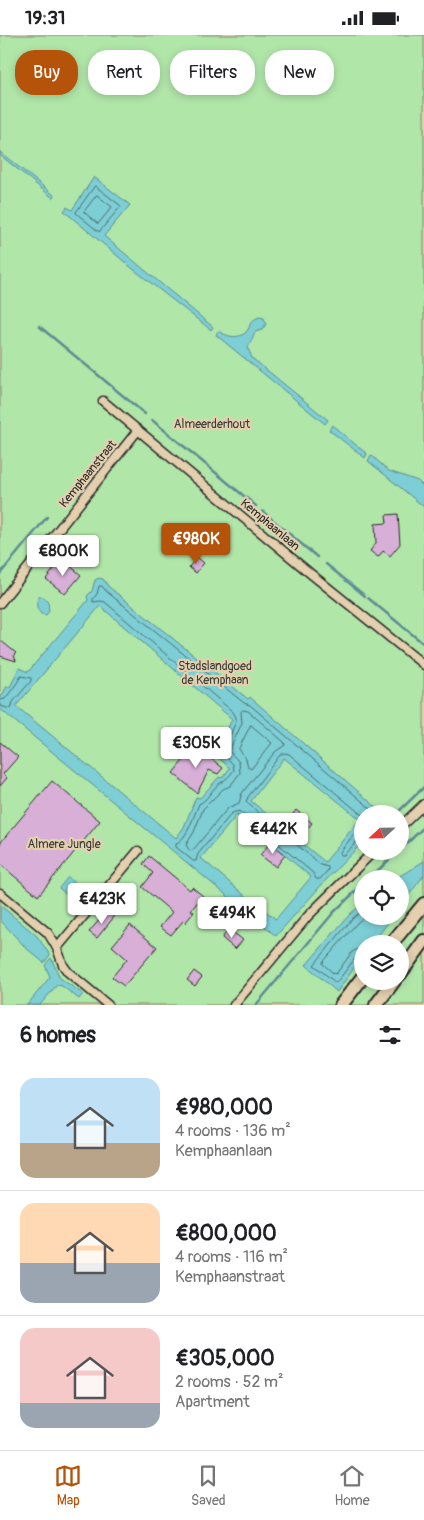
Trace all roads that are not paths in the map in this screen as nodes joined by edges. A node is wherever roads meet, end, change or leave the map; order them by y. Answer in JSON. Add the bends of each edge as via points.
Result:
{"nodes":[{"id":1,"x":103,"y":401,"type":"dead end"},
{"id":2,"x":138,"y":430,"type":"junction"},
{"id":3,"x":0,"y":603,"type":"edge"},
{"id":4,"x":424,"y":665,"type":"edge"},
{"id":5,"x":424,"y":804,"type":"edge"},
{"id":6,"x":409,"y":818,"type":"edge"},
{"id":7,"x":138,"y":851,"type":"dead end"},
{"id":8,"x":365,"y":860,"type":"edge"},
{"id":9,"x":0,"y":893,"type":"edge"},
{"id":10,"x":424,"y":904,"type":"edge"},
{"id":11,"x":398,"y":935,"type":"edge"},
{"id":12,"x":424,"y":941,"type":"edge"},
{"id":13,"x":57,"y":948,"type":"junction"},
{"id":14,"x":409,"y":962,"type":"edge"},
{"id":15,"x":354,"y":988,"type":"edge"},
{"id":16,"x":387,"y":990,"type":"edge"},
{"id":17,"x":108,"y":1005,"type":"edge"},
{"id":18,"x":234,"y":1005,"type":"edge"},
{"id":19,"x":341,"y":1005,"type":"edge"},
{"id":20,"x":376,"y":1005,"type":"edge"}],
"edges":[{"from":1,"to":2,"type":"street","name":"Kemphaanlaan"},
{"from":2,"to":3,"type":"street","name":"Kemphaanstraat"},
{"from":2,"to":4,"type":"street","name":"Kemphaanlaan"},
{"from":5,"to":6,"type":"street"},
{"from":7,"to":13,"type":"street"},
{"from":8,"to":18,"type":"street","via":[[308,916]]},
{"from":9,"to":13,"type":"street","via":[[48,933]]},
{"from":10,"to":11,"type":"main road"},
{"from":12,"to":14,"type":"main road"},
{"from":13,"to":17,"type":"street","via":[[68,972]]},
{"from":15,"to":19,"type":"main road"},
{"from":16,"to":20,"type":"main road"}]}
